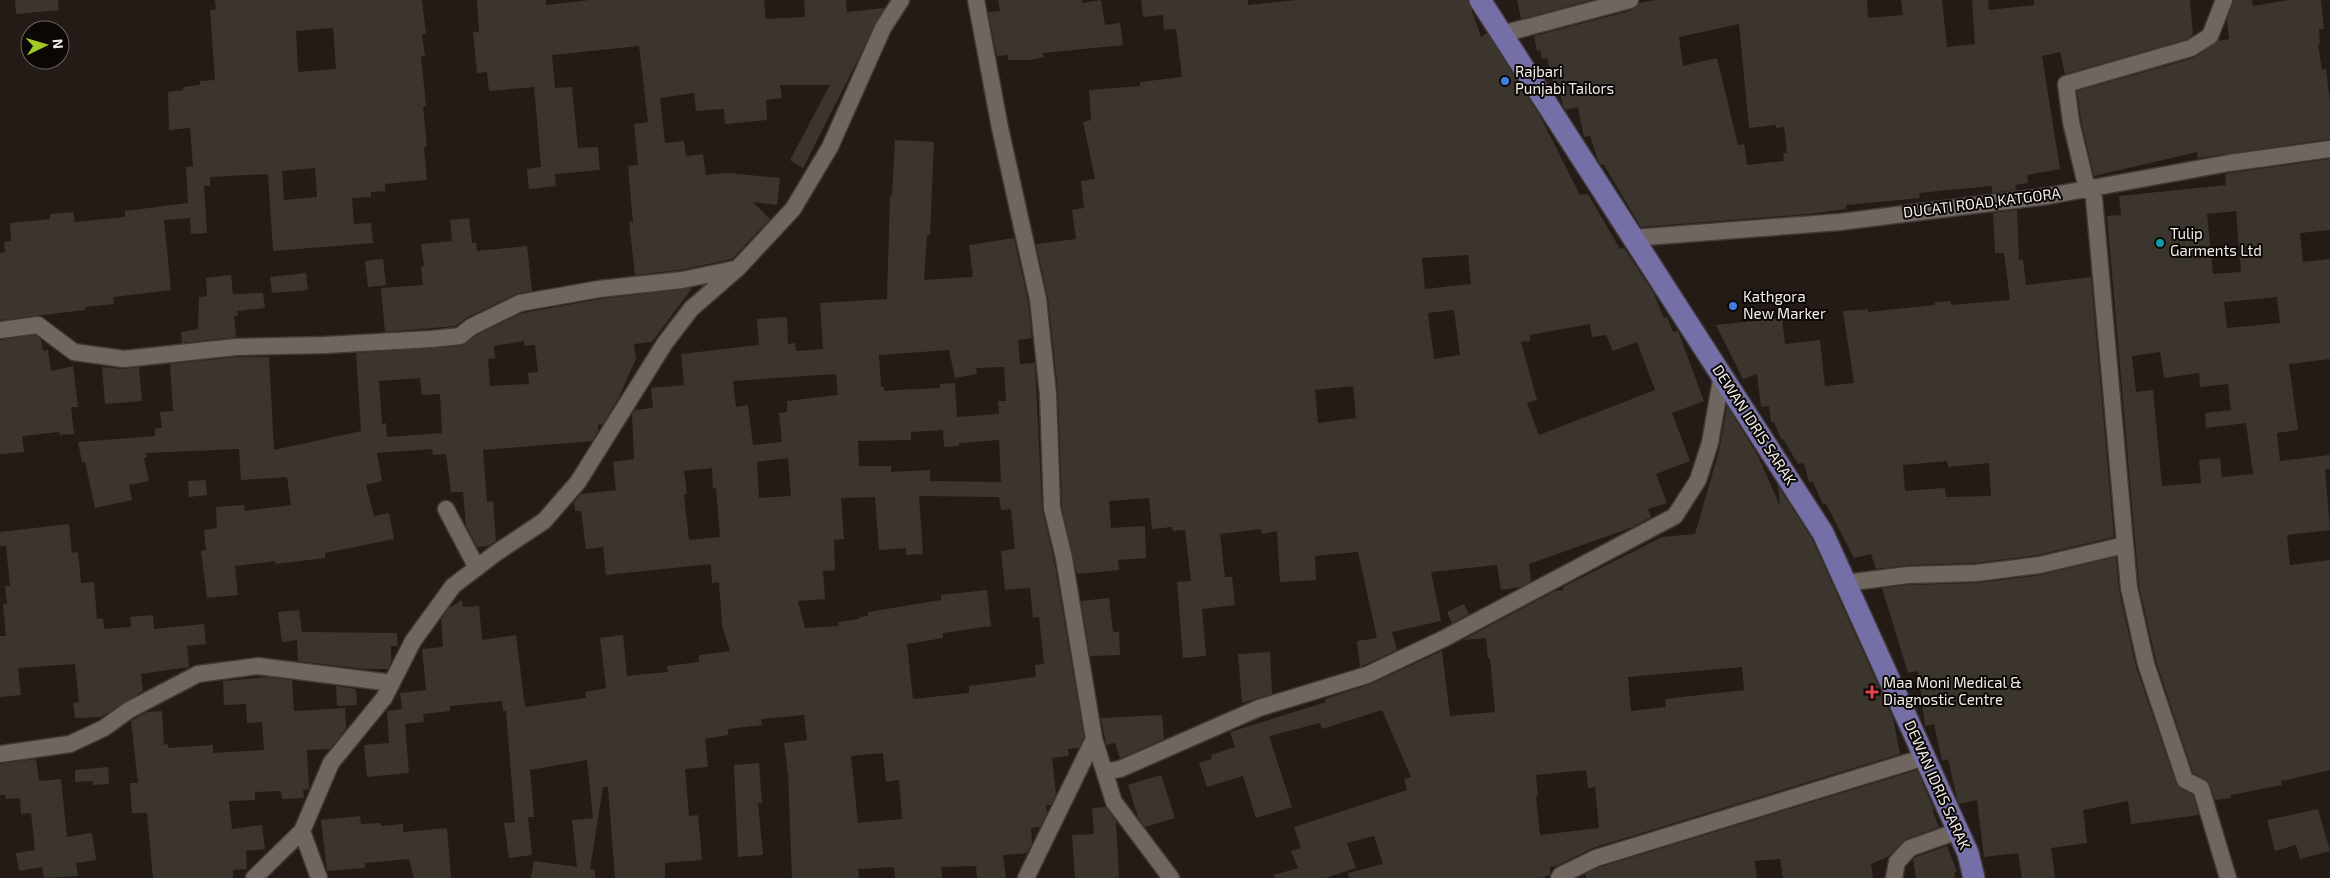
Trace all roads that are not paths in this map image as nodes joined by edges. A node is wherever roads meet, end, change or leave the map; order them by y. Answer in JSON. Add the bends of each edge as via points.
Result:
{"nodes":[{"id":1,"x":901,"y":0,"type":"edge"},
{"id":2,"x":976,"y":0,"type":"edge"},
{"id":3,"x":1480,"y":0,"type":"edge"},
{"id":4,"x":1630,"y":0,"type":"edge"},
{"id":5,"x":2224,"y":0,"type":"edge"},
{"id":6,"x":1502,"y":34,"type":"junction"},
{"id":7,"x":2330,"y":149,"type":"edge"},
{"id":8,"x":2090,"y":188,"type":"junction"},
{"id":9,"x":1632,"y":238,"type":"junction"},
{"id":10,"x":738,"y":268,"type":"junction"},
{"id":11,"x":0,"y":330,"type":"edge"},
{"id":12,"x":1722,"y":374,"type":"junction"},
{"id":13,"x":446,"y":509,"type":"dead end"},
{"id":14,"x":2125,"y":545,"type":"junction"},
{"id":15,"x":477,"y":568,"type":"junction"},
{"id":16,"x":1845,"y":583,"type":"junction"},
{"id":17,"x":392,"y":683,"type":"junction"},
{"id":18,"x":1094,"y":739,"type":"junction"},
{"id":19,"x":0,"y":754,"type":"edge"},
{"id":20,"x":1925,"y":757,"type":"junction"},
{"id":21,"x":1105,"y":772,"type":"junction"},
{"id":22,"x":302,"y":831,"type":"junction"},
{"id":23,"x":1958,"y":831,"type":"junction"},
{"id":24,"x":254,"y":878,"type":"edge"},
{"id":25,"x":319,"y":878,"type":"edge"},
{"id":26,"x":1026,"y":878,"type":"edge"},
{"id":27,"x":1171,"y":878,"type":"edge"},
{"id":28,"x":1559,"y":878,"type":"edge"},
{"id":29,"x":1894,"y":878,"type":"edge"},
{"id":30,"x":1974,"y":878,"type":"edge"},
{"id":31,"x":2228,"y":878,"type":"edge"}],
"edges":[{"from":1,"to":10,"type":"street","via":[[883,28],[830,147],[793,208]]},
{"from":2,"to":18,"type":"street","via":[[1038,299],[1048,394],[1052,508],[1064,558]]},
{"from":3,"to":6,"type":"main road","name":"DEWAN IDRIS SARAK"},
{"from":4,"to":6,"type":"street"},
{"from":5,"to":8,"type":"street","via":[[2210,36],[2191,48],[2066,84],[2071,122]]},
{"from":6,"to":9,"type":"main road","name":"DEWAN IDRIS SARAK"},
{"from":7,"to":8,"type":"street","name":"DUCATI ROAD,KATGORA"},
{"from":8,"to":9,"type":"street","name":"DUCATI ROAD,KATGORA","via":[[1840,222]]},
{"from":8,"to":14,"type":"street"},
{"from":9,"to":12,"type":"main road","name":"DEWAN IDRIS SARAK"},
{"from":10,"to":11,"type":"street","via":[[682,280],[520,302],[460,336],[432,339],[326,346],[236,347],[124,359],[74,352],[38,325]]},
{"from":10,"to":15,"type":"street","via":[[691,308],[563,500],[544,521]]},
{"from":12,"to":16,"type":"main road","name":"DEWAN IDRIS SARAK","via":[[1823,533]]},
{"from":12,"to":21,"type":"street","via":[[1710,443],[1698,480],[1675,516],[1443,638],[1367,674],[1259,708],[1120,769]]},
{"from":13,"to":15,"type":"street"},
{"from":14,"to":16,"type":"street","via":[[2040,565]]},
{"from":14,"to":31,"type":"street","via":[[2129,588],[2146,664],[2185,780],[2202,788]]},
{"from":15,"to":17,"type":"street","via":[[453,586],[413,641]]},
{"from":16,"to":20,"type":"main road","name":"DEWAN IDRIS SARAK"},
{"from":17,"to":19,"type":"street","via":[[258,666],[198,674],[70,744]]},
{"from":17,"to":22,"type":"street","via":[[384,698],[331,763]]},
{"from":18,"to":21,"type":"street"},
{"from":18,"to":26,"type":"street"},
{"from":20,"to":23,"type":"main road","name":"DEWAN IDRIS SARAK"},
{"from":20,"to":28,"type":"street","via":[[1596,858]]},
{"from":21,"to":27,"type":"street","via":[[1114,802]]},
{"from":22,"to":24,"type":"street"},
{"from":22,"to":25,"type":"street"},
{"from":23,"to":29,"type":"street","via":[[1910,848],[1897,862]]},
{"from":23,"to":30,"type":"main road","name":"DEWAN IDRIS SARAK"}]}
